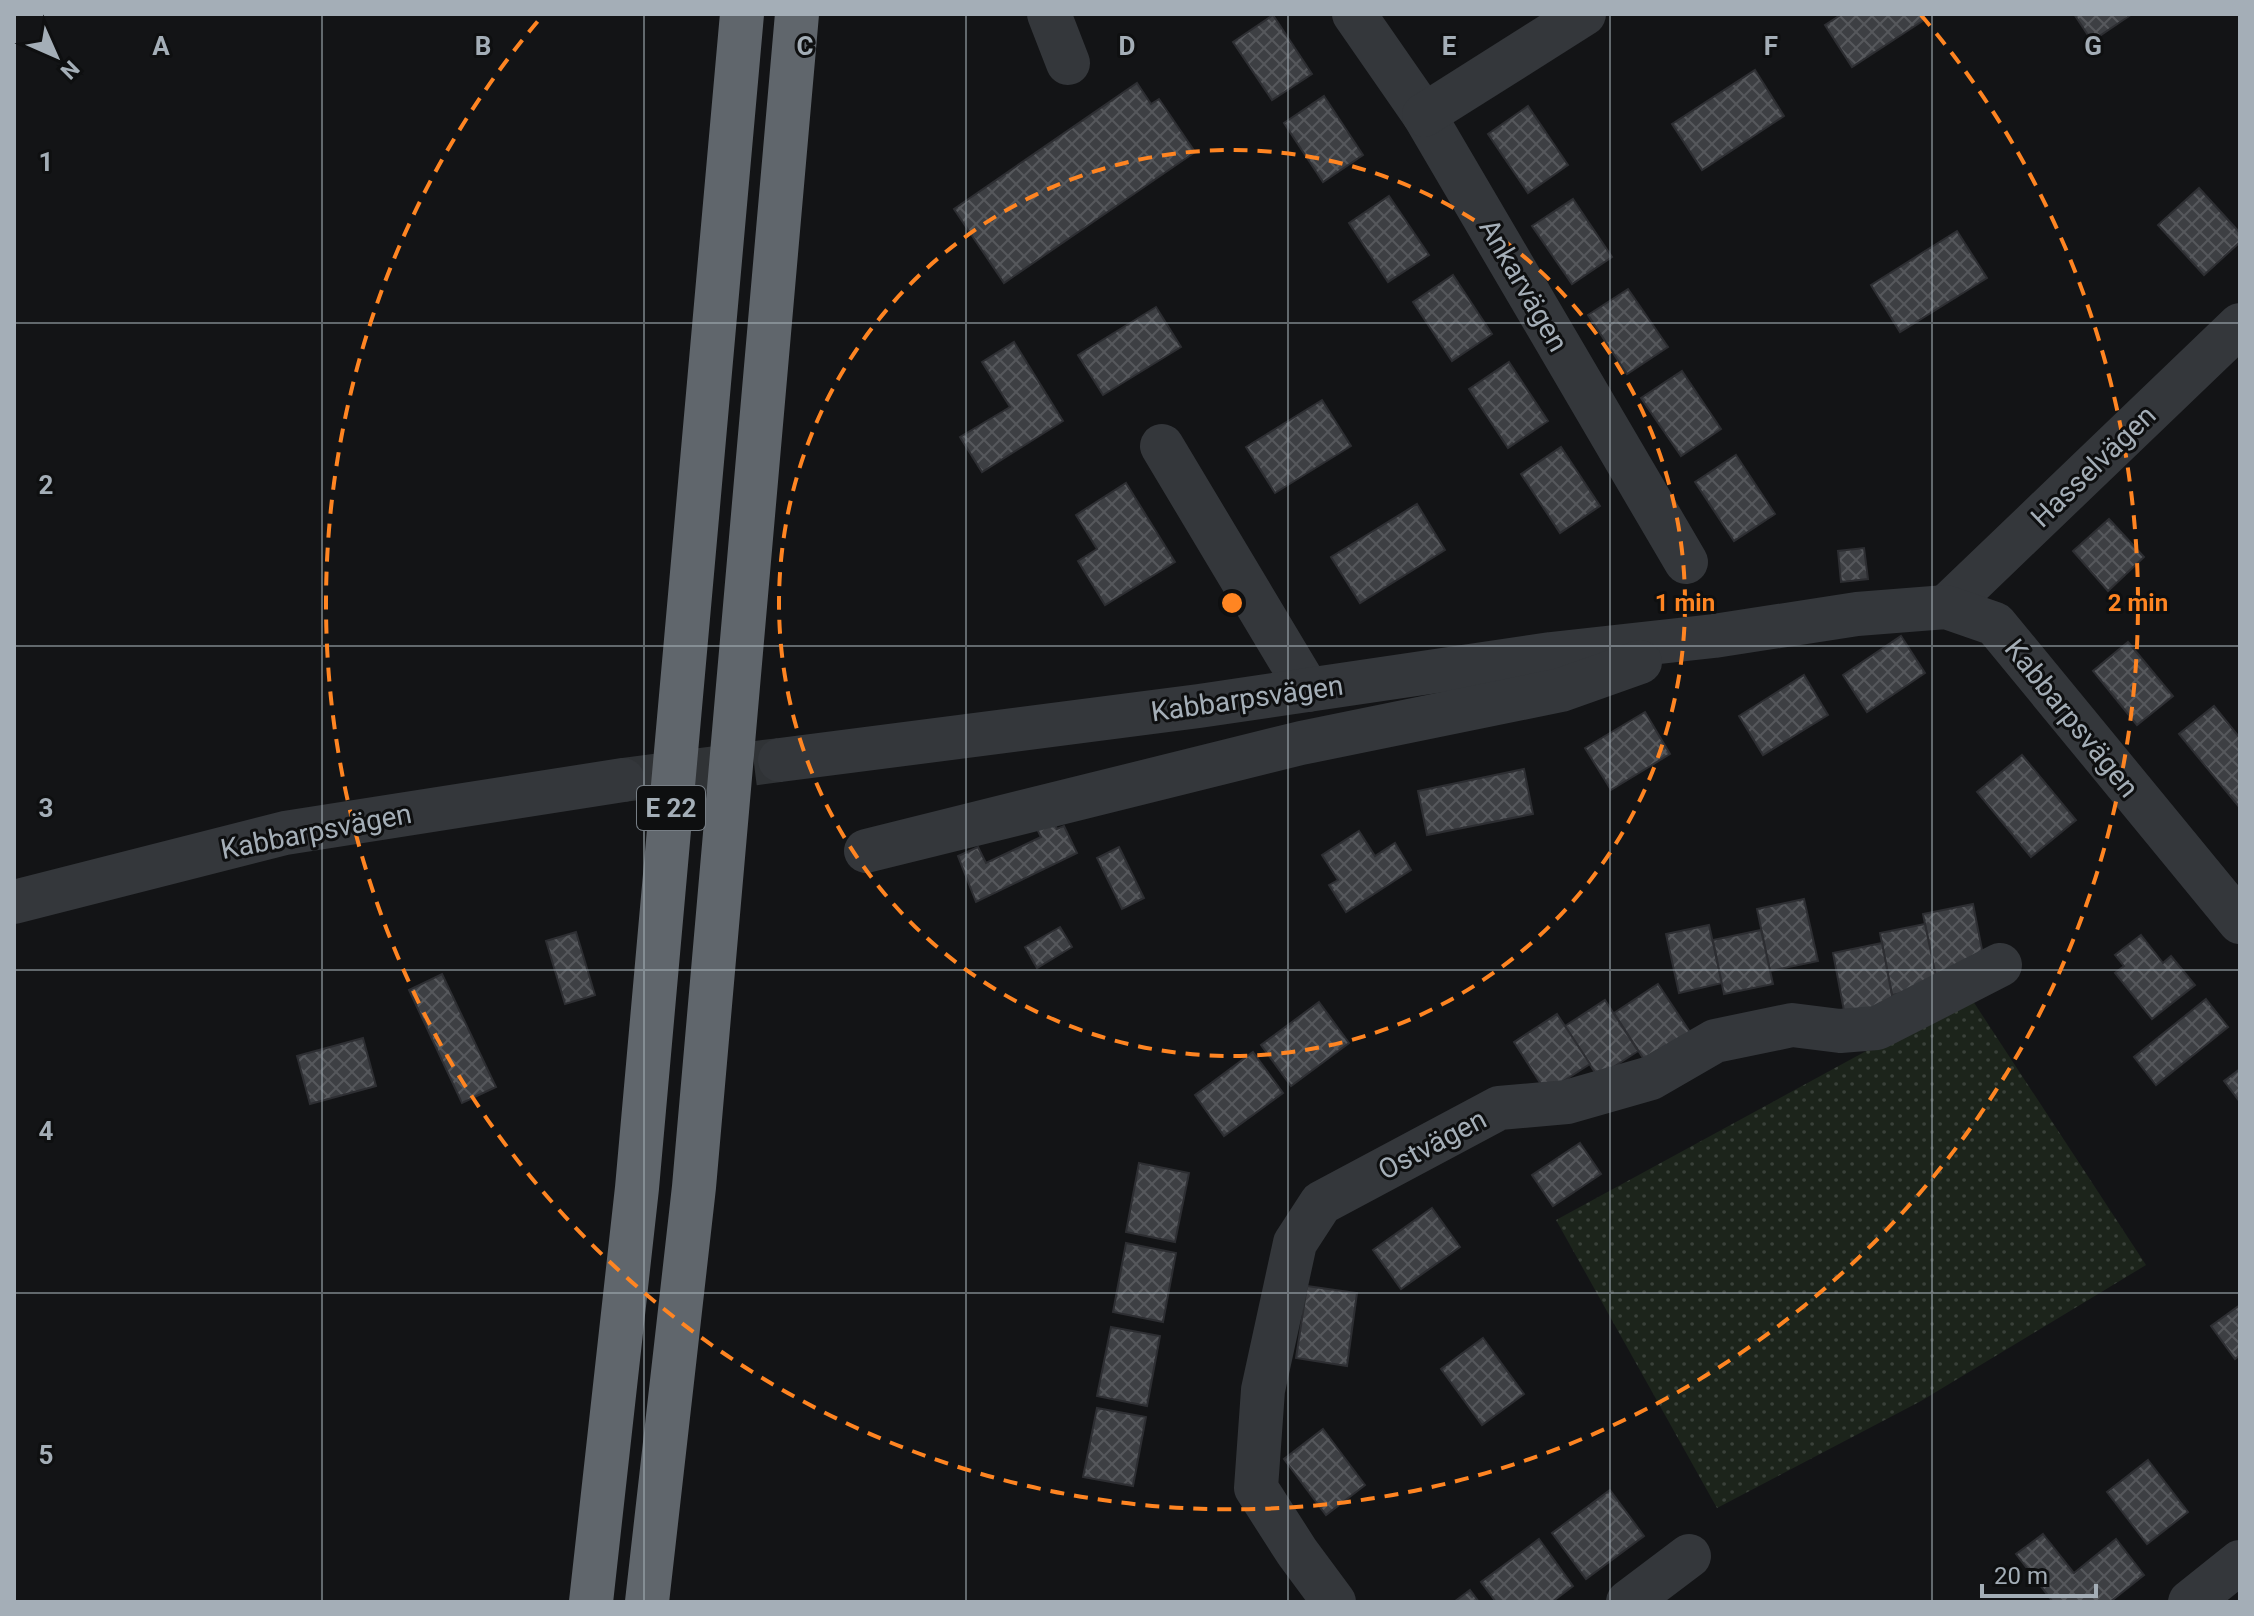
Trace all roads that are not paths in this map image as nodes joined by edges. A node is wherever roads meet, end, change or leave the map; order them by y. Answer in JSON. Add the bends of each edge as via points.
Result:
{"nodes":[{"id":1,"x":742,"y":14,"type":"edge"},
{"id":2,"x":797,"y":14,"type":"edge"},
{"id":3,"x":1049,"y":14,"type":"edge"},
{"id":4,"x":1354,"y":14,"type":"edge"},
{"id":5,"x":1584,"y":14,"type":"edge"},
{"id":6,"x":1068,"y":63,"type":"dead end"},
{"id":7,"x":1424,"y":115,"type":"junction"},
{"id":8,"x":2240,"y":325,"type":"edge"},
{"id":9,"x":1162,"y":446,"type":"dead end"},
{"id":10,"x":1686,"y":562,"type":"dead end"},
{"id":11,"x":1946,"y":607,"type":"junction"},
{"id":12,"x":1714,"y":636,"type":"junction"},
{"id":13,"x":1308,"y":690,"type":"junction"},
{"id":14,"x":780,"y":760,"type":"tunnel mouth"},
{"id":15,"x":623,"y":780,"type":"tunnel mouth"},
{"id":16,"x":866,"y":851,"type":"dead end"},
{"id":17,"x":14,"y":902,"type":"edge"},
{"id":18,"x":2240,"y":922,"type":"edge"},
{"id":19,"x":2000,"y":965,"type":"dead end"},
{"id":20,"x":1689,"y":1556,"type":"dead end"},
{"id":21,"x":2240,"y":1562,"type":"edge"},
{"id":22,"x":591,"y":1602,"type":"edge"},
{"id":23,"x":647,"y":1602,"type":"edge"},
{"id":24,"x":1334,"y":1602,"type":"edge"},
{"id":25,"x":1628,"y":1602,"type":"edge"},
{"id":26,"x":2190,"y":1602,"type":"edge"}],
"edges":[{"from":1,"to":22,"type":"highway","number":"E 22","via":[[637,1188]]},
{"from":2,"to":23,"type":"highway","number":"E 22","via":[[694,1187]]},
{"from":3,"to":6,"type":"street"},
{"from":4,"to":7,"type":"street","name":"Ankarvägen"},
{"from":5,"to":7,"type":"street"},
{"from":7,"to":10,"type":"street","name":"Ankarvägen"},
{"from":8,"to":11,"type":"street","name":"Hasselvägen"},
{"from":9,"to":13,"type":"street"},
{"from":11,"to":12,"type":"street","name":"Kabbarpsvägen","via":[[1857,614]]},
{"from":11,"to":18,"type":"street","name":"Kabbarpsvägen","via":[[1995,624]]},
{"from":12,"to":13,"type":"street","name":"Kabbarpsvägen"},
{"from":12,"to":16,"type":"street","name":"Kabbarpsvägen","via":[[1561,690],[1301,743]]},
{"from":13,"to":14,"type":"street","name":"Kabbarpsvägen"},
{"from":15,"to":17,"type":"street","name":"Kabbarpsvägen","via":[[285,833]]},
{"from":19,"to":24,"type":"street","name":"Ostvägen","via":[[1877,1028],[1840,1031],[1792,1025],[1715,1041],[1651,1078],[1567,1102],[1499,1108],[1321,1203],[1295,1243],[1263,1390],[1256,1488]]},
{"from":20,"to":25,"type":"street"},
{"from":21,"to":26,"type":"street"}]}
